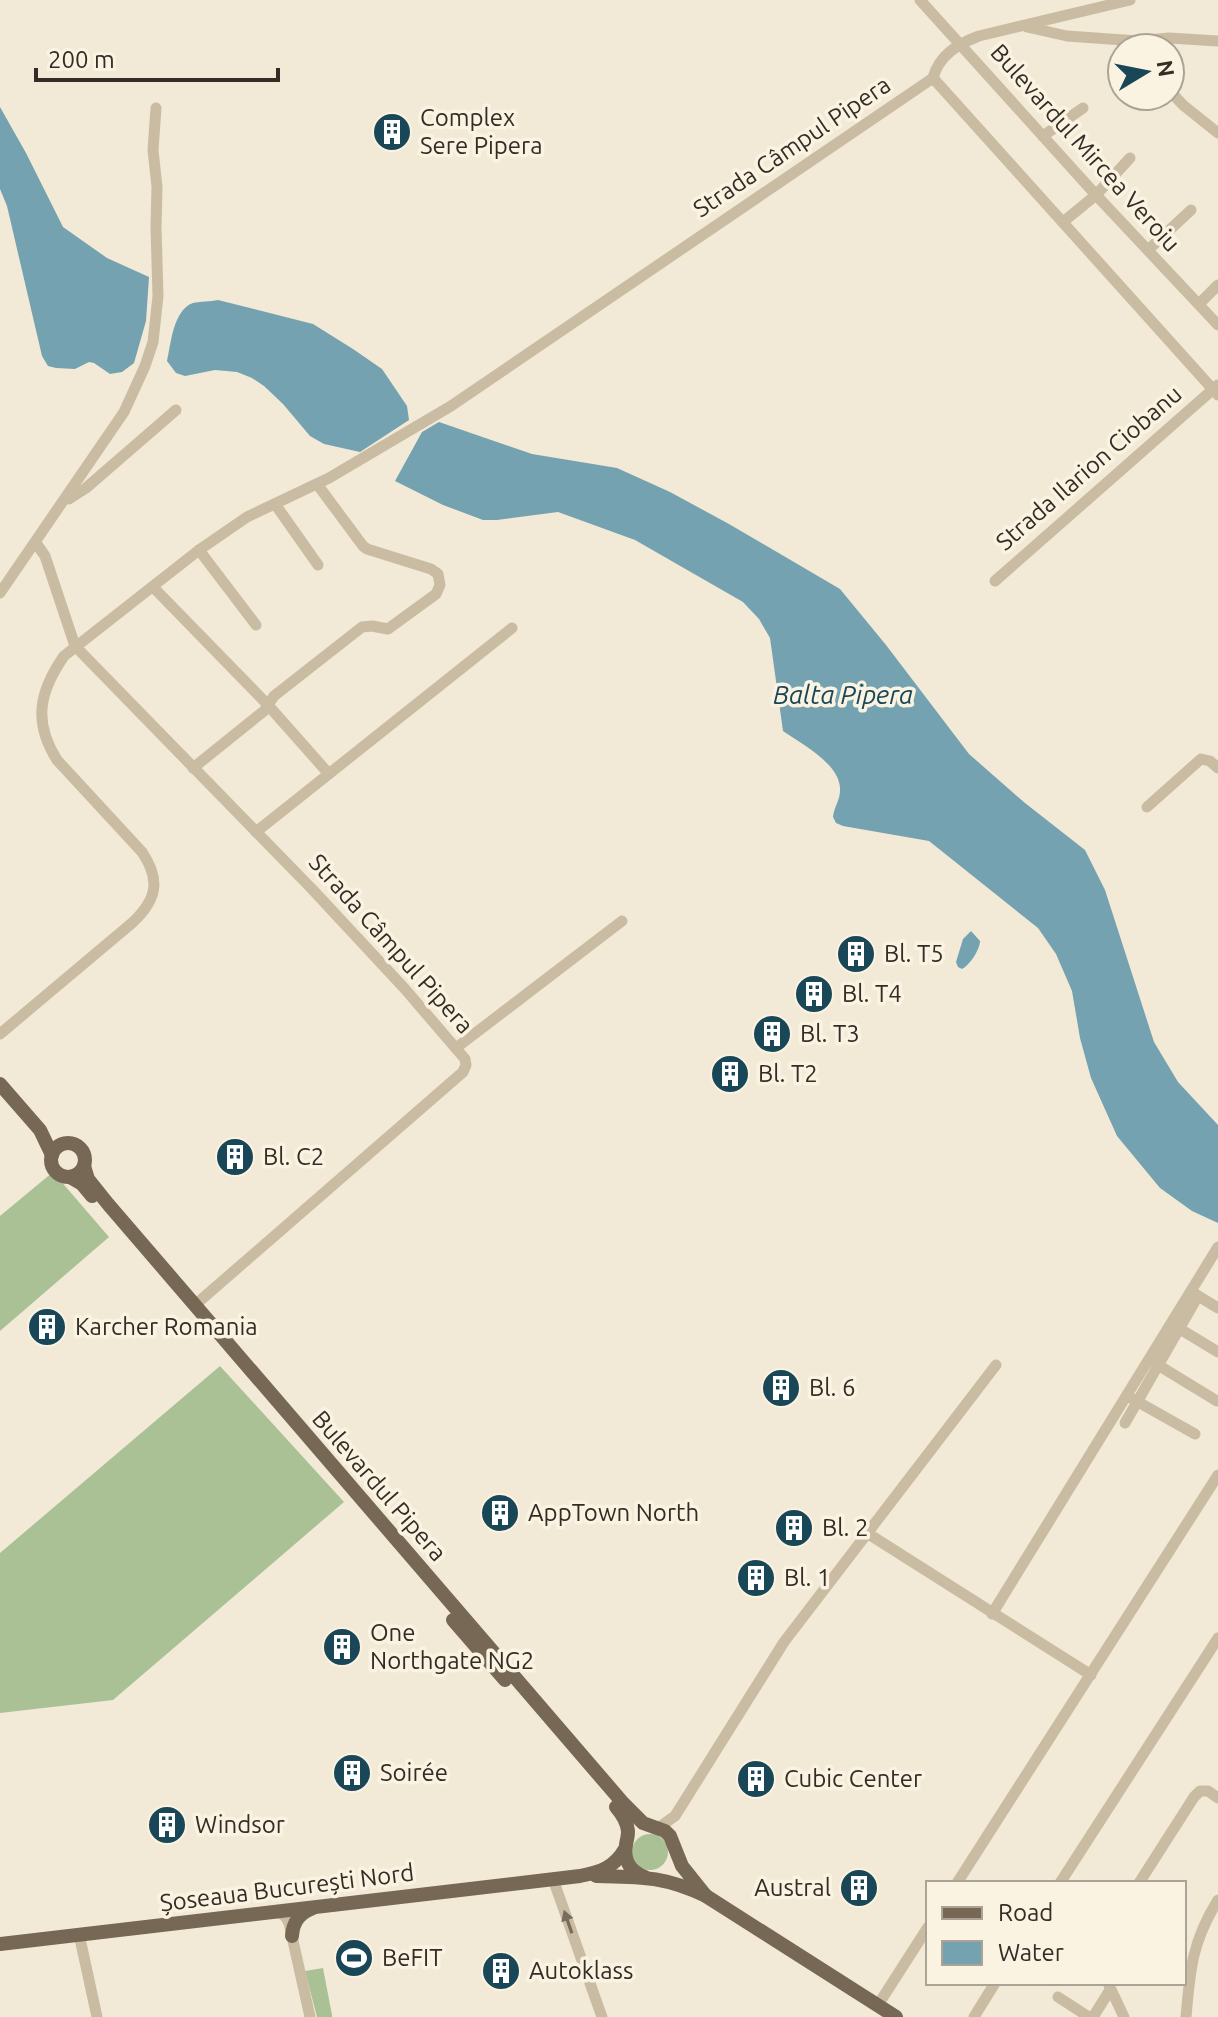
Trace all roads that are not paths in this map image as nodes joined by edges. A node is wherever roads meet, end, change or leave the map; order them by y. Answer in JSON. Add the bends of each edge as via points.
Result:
{"nodes":[{"id":1,"x":920,"y":0,"type":"edge"},
{"id":2,"x":1121,"y":1,"type":"edge"},
{"id":3,"x":1023,"y":26,"type":"junction"},
{"id":4,"x":1186,"y":39,"type":"edge"},
{"id":5,"x":1106,"y":40,"type":"edge"},
{"id":6,"x":1218,"y":41,"type":"edge"},
{"id":7,"x":960,"y":43,"type":"junction"},
{"id":8,"x":933,"y":78,"type":"junction"},
{"id":9,"x":1186,"y":107,"type":"edge"},
{"id":10,"x":156,"y":108,"type":"dead end"},
{"id":11,"x":1083,"y":108,"type":"dead end"},
{"id":12,"x":1218,"y":133,"type":"edge"},
{"id":13,"x":1043,"y":136,"type":"junction"},
{"id":14,"x":1130,"y":158,"type":"dead end"},
{"id":15,"x":1096,"y":195,"type":"junction"},
{"id":16,"x":1191,"y":210,"type":"dead end"},
{"id":17,"x":1063,"y":222,"type":"junction"},
{"id":18,"x":1148,"y":250,"type":"junction"},
{"id":19,"x":1218,"y":285,"type":"edge"},
{"id":20,"x":1199,"y":304,"type":"junction"},
{"id":21,"x":1218,"y":325,"type":"edge"},
{"id":22,"x":1216,"y":390,"type":"edge"},
{"id":23,"x":176,"y":410,"type":"dead end"},
{"id":24,"x":317,"y":484,"type":"junction"},
{"id":25,"x":64,"y":501,"type":"junction"},
{"id":26,"x":275,"y":504,"type":"junction"},
{"id":27,"x":36,"y":543,"type":"junction"},
{"id":28,"x":199,"y":550,"type":"junction"},
{"id":29,"x":318,"y":565,"type":"dead end"},
{"id":30,"x":995,"y":581,"type":"dead end"},
{"id":31,"x":153,"y":587,"type":"junction"},
{"id":32,"x":0,"y":593,"type":"edge"},
{"id":33,"x":256,"y":625,"type":"dead end"},
{"id":34,"x":512,"y":628,"type":"dead end"},
{"id":35,"x":75,"y":646,"type":"junction"},
{"id":36,"x":267,"y":704,"type":"junction"},
{"id":37,"x":193,"y":768,"type":"junction"},
{"id":38,"x":1218,"y":768,"type":"edge"},
{"id":39,"x":329,"y":774,"type":"junction"},
{"id":40,"x":1147,"y":807,"type":"dead end"},
{"id":41,"x":256,"y":832,"type":"junction"},
{"id":42,"x":622,"y":921,"type":"dead end"},
{"id":43,"x":0,"y":1034,"type":"edge"},
{"id":44,"x":456,"y":1048,"type":"junction"},
{"id":45,"x":0,"y":1084,"type":"edge"},
{"id":46,"x":56,"y":1150,"type":"junction"},
{"id":47,"x":84,"y":1166,"type":"junction"},
{"id":48,"x":70,"y":1177,"type":"junction"},
{"id":49,"x":1218,"y":1247,"type":"edge"},
{"id":50,"x":1194,"y":1294,"type":"junction"},
{"id":51,"x":195,"y":1305,"type":"junction"},
{"id":52,"x":1218,"y":1308,"type":"edge"},
{"id":53,"x":1175,"y":1326,"type":"junction"},
{"id":54,"x":1218,"y":1352,"type":"edge"},
{"id":55,"x":1154,"y":1362,"type":"junction"},
{"id":56,"x":996,"y":1365,"type":"dead end"},
{"id":57,"x":1132,"y":1398,"type":"junction"},
{"id":58,"x":1217,"y":1401,"type":"edge"},
{"id":59,"x":1125,"y":1423,"type":"dead end"},
{"id":60,"x":1195,"y":1434,"type":"dead end"},
{"id":61,"x":1218,"y":1475,"type":"edge"},
{"id":62,"x":867,"y":1533,"type":"junction"},
{"id":63,"x":992,"y":1614,"type":"junction"},
{"id":64,"x":1218,"y":1638,"type":"edge"},
{"id":65,"x":1091,"y":1675,"type":"junction"},
{"id":66,"x":1218,"y":1798,"type":"edge"},
{"id":67,"x":675,"y":1816,"type":"junction"},
{"id":68,"x":654,"y":1827,"type":"junction"},
{"id":69,"x":626,"y":1844,"type":"junction"},
{"id":70,"x":675,"y":1848,"type":"junction"},
{"id":71,"x":580,"y":1876,"type":"junction"},
{"id":72,"x":649,"y":1877,"type":"junction"},
{"id":73,"x":553,"y":1879,"type":"junction"},
{"id":74,"x":958,"y":1881,"type":"edge"},
{"id":75,"x":1061,"y":1881,"type":"edge"},
{"id":76,"x":1140,"y":1881,"type":"edge"},
{"id":77,"x":408,"y":1896,"type":"junction"},
{"id":78,"x":706,"y":1896,"type":"junction"},
{"id":79,"x":1218,"y":1900,"type":"edge"},
{"id":80,"x":318,"y":1906,"type":"junction"},
{"id":81,"x":281,"y":1914,"type":"junction"},
{"id":82,"x":926,"y":1930,"type":"edge"},
{"id":83,"x":79,"y":1934,"type":"junction"},
{"id":84,"x":292,"y":1936,"type":"joint"},
{"id":85,"x":0,"y":1944,"type":"edge"},
{"id":86,"x":994,"y":1985,"type":"edge"},
{"id":87,"x":1109,"y":1986,"type":"edge"},
{"id":88,"x":1058,"y":1997,"type":"dead end"},
{"id":89,"x":878,"y":2005,"type":"junction"},
{"id":90,"x":97,"y":2017,"type":"edge"},
{"id":91,"x":310,"y":2017,"type":"edge"},
{"id":92,"x":602,"y":2017,"type":"edge"},
{"id":93,"x":896,"y":2017,"type":"edge"},
{"id":94,"x":974,"y":2017,"type":"edge"},
{"id":95,"x":1091,"y":2017,"type":"edge"},
{"id":96,"x":1124,"y":2017,"type":"edge"},
{"id":97,"x":1186,"y":2017,"type":"edge"}],
"edges":[{"from":1,"to":7,"type":"street","name":"Bulevardul Mircea Veroiu"},
{"from":2,"to":3,"type":"street"},
{"from":3,"to":5,"type":"street"},
{"from":3,"to":7,"type":"street"},
{"from":4,"to":6,"type":"street"},
{"from":7,"to":8,"type":"street","name":"Strada Câmpul Pipera","via":[[940,61]]},
{"from":7,"to":13,"type":"street","name":"Bulevardul Mircea Veroiu"},
{"from":8,"to":17,"type":"street"},
{"from":8,"to":24,"type":"street","name":"Strada Câmpul Pipera","via":[[451,406]]},
{"from":9,"to":12,"type":"street"},
{"from":10,"to":25,"type":"street","via":[[158,296],[153,342],[124,412]]},
{"from":11,"to":13,"type":"street"},
{"from":13,"to":15,"type":"street","name":"Bulevardul Mircea Veroiu"},
{"from":14,"to":15,"type":"street"},
{"from":15,"to":17,"type":"street"},
{"from":15,"to":18,"type":"street","name":"Bulevardul Mircea Veroiu"},
{"from":16,"to":18,"type":"street"},
{"from":17,"to":22,"type":"street"},
{"from":18,"to":20,"type":"street","name":"Bulevardul Mircea Veroiu"},
{"from":19,"to":20,"type":"street"},
{"from":20,"to":21,"type":"street","name":"Bulevardul Mircea Veroiu"},
{"from":22,"to":30,"type":"street","name":"Strada Ilarion Ciobanu"},
{"from":23,"to":25,"type":"street"},
{"from":24,"to":26,"type":"street","name":"Strada Câmpul Pipera"},
{"from":24,"to":36,"type":"street","via":[[363,546],[431,569],[440,585],[436,594],[388,629],[362,627]]},
{"from":25,"to":27,"type":"street"},
{"from":26,"to":28,"type":"street","name":"Strada Câmpul Pipera"},
{"from":26,"to":29,"type":"street"},
{"from":27,"to":32,"type":"street"},
{"from":27,"to":35,"type":"street"},
{"from":28,"to":31,"type":"street","name":"Strada Câmpul Pipera"},
{"from":28,"to":33,"type":"street"},
{"from":31,"to":35,"type":"street","name":"Strada Câmpul Pipera"},
{"from":31,"to":36,"type":"street"},
{"from":34,"to":39,"type":"street"},
{"from":35,"to":37,"type":"street","name":"Strada Câmpul Pipera"},
{"from":35,"to":43,"type":"street","via":[[46,689],[41,704],[44,733],[57,760],[142,852],[151,865],[154,890],[143,913]]},
{"from":36,"to":37,"type":"street"},
{"from":36,"to":39,"type":"street"},
{"from":37,"to":41,"type":"street","name":"Strada Câmpul Pipera"},
{"from":38,"to":40,"type":"street","via":[[1201,759]]},
{"from":39,"to":41,"type":"street"},
{"from":41,"to":44,"type":"street","name":"Strada Câmpul Pipera"},
{"from":42,"to":44,"type":"street"},
{"from":44,"to":51,"type":"street","name":"Strada Câmpul Pipera","via":[[465,1059],[463,1072]]},
{"from":45,"to":46,"type":"main road"},
{"from":46,"to":47,"type":"main road","via":[[70,1144],[79,1148]]},
{"from":46,"to":48,"type":"main road","via":[[51,1165],[60,1176]]},
{"from":47,"to":48,"type":"main road"},
{"from":47,"to":51,"type":"main road","name":"Bulevardul Pipera","via":[[88,1179]]},
{"from":48,"to":69,"type":"main road","name":"Bulevardul Pipera","via":[[82,1184],[617,1809],[627,1826]]},
{"from":49,"to":50,"type":"street"},
{"from":50,"to":52,"type":"street"},
{"from":50,"to":53,"type":"street"},
{"from":51,"to":68,"type":"main road","name":"Bulevardul Pipera","via":[[633,1815]]},
{"from":53,"to":54,"type":"street"},
{"from":53,"to":55,"type":"street"},
{"from":55,"to":57,"type":"street"},
{"from":55,"to":58,"type":"street"},
{"from":56,"to":62,"type":"street"},
{"from":57,"to":59,"type":"street"},
{"from":57,"to":60,"type":"street"},
{"from":57,"to":63,"type":"street"},
{"from":61,"to":65,"type":"street"},
{"from":62,"to":63,"type":"street"},
{"from":62,"to":67,"type":"street","via":[[784,1642]]},
{"from":63,"to":65,"type":"street"},
{"from":64,"to":75,"type":"street"},
{"from":65,"to":74,"type":"street"},
{"from":66,"to":76,"type":"street","via":[[1208,1791],[1194,1797]]},
{"from":67,"to":68,"type":"street"},
{"from":67,"to":70,"type":"street"},
{"from":68,"to":69,"type":"main road","via":[[638,1829]]},
{"from":68,"to":70,"type":"main road","name":"Bulevardul Pipera","via":[[665,1831]]},
{"from":69,"to":71,"type":"main road","name":"Șoseaua București Nord","via":[[607,1869]]},
{"from":69,"to":72,"type":"main road","name":"Bulevardul Pipera","via":[[628,1864]]},
{"from":70,"to":72,"type":"main road","via":[[666,1872]]},
{"from":70,"to":78,"type":"main road","name":"Bulevardul Pipera"},
{"from":71,"to":72,"type":"main road","name":"Șoseaua București Nord"},
{"from":71,"to":73,"type":"main road","name":"Șoseaua București Nord"},
{"from":72,"to":78,"type":"main road","name":"Bulevardul Pipera"},
{"from":73,"to":77,"type":"main road","name":"Șoseaua București Nord"},
{"from":92,"to":73,"type":"street","one_way":true},
{"from":77,"to":80,"type":"main road","name":"Șoseaua București Nord"},
{"from":77,"to":81,"type":"main road","via":[[384,1907]]},
{"from":78,"to":89,"type":"main road","name":"Bulevardul Pipera"},
{"from":79,"to":97,"type":"street","via":[[1192,1958]]},
{"from":80,"to":81,"type":"main road","name":"Șoseaua București Nord"},
{"from":80,"to":81,"type":"main road"},
{"from":81,"to":83,"type":"main road","name":"Șoseaua București Nord"},
{"from":81,"to":84,"type":"main road","via":[[294,1925]]},
{"from":82,"to":89,"type":"street"},
{"from":83,"to":85,"type":"main road","name":"Șoseaua București Nord"},
{"from":83,"to":90,"type":"street"},
{"from":84,"to":91,"type":"street"},
{"from":86,"to":94,"type":"street"},
{"from":87,"to":95,"type":"street"},
{"from":87,"to":96,"type":"street"},
{"from":88,"to":95,"type":"street"},
{"from":89,"to":93,"type":"main road","name":"Bulevardul Pipera"}]}
